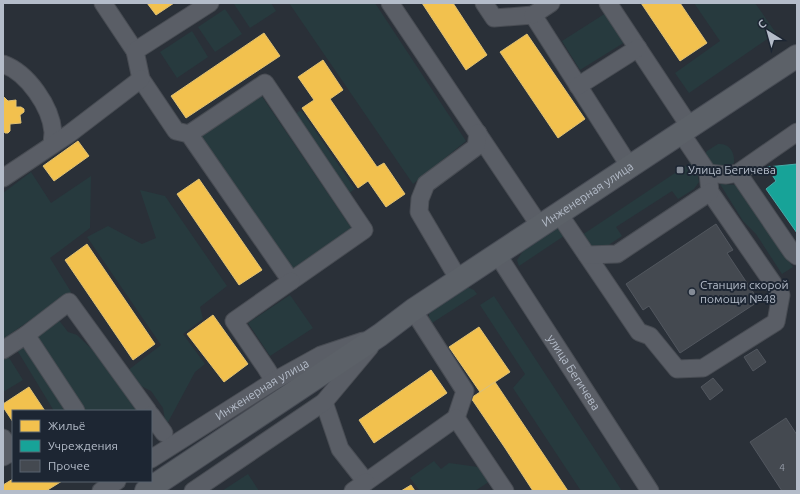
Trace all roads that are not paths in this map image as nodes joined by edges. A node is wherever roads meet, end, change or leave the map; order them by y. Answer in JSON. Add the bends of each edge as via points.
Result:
{"nodes":[{"id":1,"x":103,"y":3,"type":"edge"},
{"id":2,"x":210,"y":3,"type":"edge"},
{"id":3,"x":390,"y":3,"type":"edge"},
{"id":4,"x":484,"y":3,"type":"edge"},
{"id":5,"x":550,"y":3,"type":"edge"},
{"id":6,"x":608,"y":3,"type":"edge"},
{"id":7,"x":533,"y":15,"type":"junction"},
{"id":8,"x":638,"y":48,"type":"junction"},
{"id":9,"x":135,"y":51,"type":"junction"},
{"id":10,"x":797,"y":56,"type":"edge"},
{"id":11,"x":3,"y":64,"type":"edge"},
{"id":12,"x":141,"y":79,"type":"junction"},
{"id":13,"x":578,"y":86,"type":"junction"},
{"id":14,"x":686,"y":130,"type":"junction"},
{"id":15,"x":797,"y":132,"type":"edge"},
{"id":16,"x":478,"y":133,"type":"junction"},
{"id":17,"x":189,"y":134,"type":"junction"},
{"id":18,"x":52,"y":145,"type":"junction"},
{"id":19,"x":630,"y":166,"type":"junction"},
{"id":20,"x":708,"y":173,"type":"junction"},
{"id":21,"x":738,"y":173,"type":"junction"},
{"id":22,"x":3,"y":178,"type":"edge"},
{"id":23,"x":710,"y":192,"type":"junction"},
{"id":24,"x":559,"y":214,"type":"junction"},
{"id":25,"x":540,"y":226,"type":"junction"},
{"id":26,"x":497,"y":254,"type":"junction"},
{"id":27,"x":587,"y":256,"type":"junction"},
{"id":28,"x":797,"y":256,"type":"edge"},
{"id":29,"x":459,"y":280,"type":"junction"},
{"id":30,"x":291,"y":281,"type":"junction"},
{"id":31,"x":413,"y":310,"type":"junction"},
{"id":32,"x":26,"y":335,"type":"junction"},
{"id":33,"x":380,"y":335,"type":"junction"},
{"id":34,"x":3,"y":350,"type":"edge"},
{"id":35,"x":274,"y":381,"type":"junction"},
{"id":36,"x":324,"y":402,"type":"junction"},
{"id":37,"x":75,"y":410,"type":"edge"},
{"id":38,"x":147,"y":410,"type":"edge"},
{"id":39,"x":152,"y":416,"type":"edge"},
{"id":40,"x":456,"y":418,"type":"junction"},
{"id":41,"x":164,"y":433,"type":"dead end"},
{"id":42,"x":3,"y":438,"type":"edge"},
{"id":43,"x":3,"y":457,"type":"edge"},
{"id":44,"x":152,"y":458,"type":"edge"},
{"id":45,"x":116,"y":482,"type":"edge"},
{"id":46,"x":360,"y":487,"type":"edge"},
{"id":47,"x":102,"y":491,"type":"edge"},
{"id":48,"x":146,"y":491,"type":"edge"},
{"id":49,"x":193,"y":491,"type":"edge"},
{"id":50,"x":505,"y":491,"type":"edge"},
{"id":51,"x":650,"y":491,"type":"edge"}],
"edges":[{"from":1,"to":9,"type":"street"},
{"from":2,"to":9,"type":"street"},
{"from":3,"to":16,"type":"street"},
{"from":4,"to":7,"type":"street","via":[[494,18]]},
{"from":5,"to":7,"type":"street"},
{"from":6,"to":8,"type":"street"},
{"from":7,"to":13,"type":"street"},
{"from":8,"to":13,"type":"street"},
{"from":8,"to":14,"type":"street"},
{"from":9,"to":12,"type":"street"},
{"from":10,"to":14,"type":"main road","name":"Инженерная улица"},
{"from":11,"to":18,"type":"street","via":[[11,67],[28,81],[45,104],[53,132]]},
{"from":12,"to":17,"type":"street","via":[[176,131]]},
{"from":12,"to":18,"type":"street"},
{"from":13,"to":19,"type":"street"},
{"from":14,"to":19,"type":"main road","name":"Инженерная улица"},
{"from":14,"to":20,"type":"street"},
{"from":15,"to":21,"type":"street"},
{"from":16,"to":25,"type":"street"},
{"from":16,"to":29,"type":"street","via":[[476,147],[426,184],[420,199],[419,212]]},
{"from":17,"to":30,"type":"street"},
{"from":17,"to":30,"type":"street","via":[[265,83],[364,230]]},
{"from":18,"to":22,"type":"street"},
{"from":19,"to":24,"type":"main road","name":"Инженерная улица"},
{"from":20,"to":21,"type":"street"},
{"from":20,"to":23,"type":"street"},
{"from":21,"to":28,"type":"street"},
{"from":23,"to":27,"type":"street","via":[[617,254]]},
{"from":23,"to":27,"type":"street","via":[[781,295],[776,322],[703,368],[677,369],[650,336],[639,332]]},
{"from":24,"to":25,"type":"main road","name":"Инженерная улица"},
{"from":24,"to":27,"type":"street"},
{"from":25,"to":26,"type":"main road","name":"Инженерная улица"},
{"from":26,"to":29,"type":"main road","name":"Инженерная улица"},
{"from":26,"to":51,"type":"street","name":"улица Бегичева"},
{"from":29,"to":31,"type":"main road","name":"Инженерная улица"},
{"from":30,"to":35,"type":"street","via":[[234,322]]},
{"from":31,"to":33,"type":"main road","name":"Инженерная улица"},
{"from":31,"to":40,"type":"street","via":[[465,391]]},
{"from":32,"to":34,"type":"street"},
{"from":32,"to":37,"type":"street"},
{"from":32,"to":38,"type":"street","via":[[69,302]]},
{"from":33,"to":35,"type":"street","name":"Инженерная улица","via":[[321,354]]},
{"from":33,"to":36,"type":"street","name":"Инженерная улица"},
{"from":33,"to":48,"type":"main road"},
{"from":35,"to":44,"type":"street","name":"Инженерная улица"},
{"from":36,"to":46,"type":"street","via":[[340,449]]},
{"from":36,"to":49,"type":"street","name":"Инженерная улица"},
{"from":39,"to":41,"type":"street"},
{"from":40,"to":46,"type":"street"},
{"from":40,"to":50,"type":"street"},
{"from":42,"to":43,"type":"street","via":[[12,452]]},
{"from":45,"to":47,"type":"street"}]}
